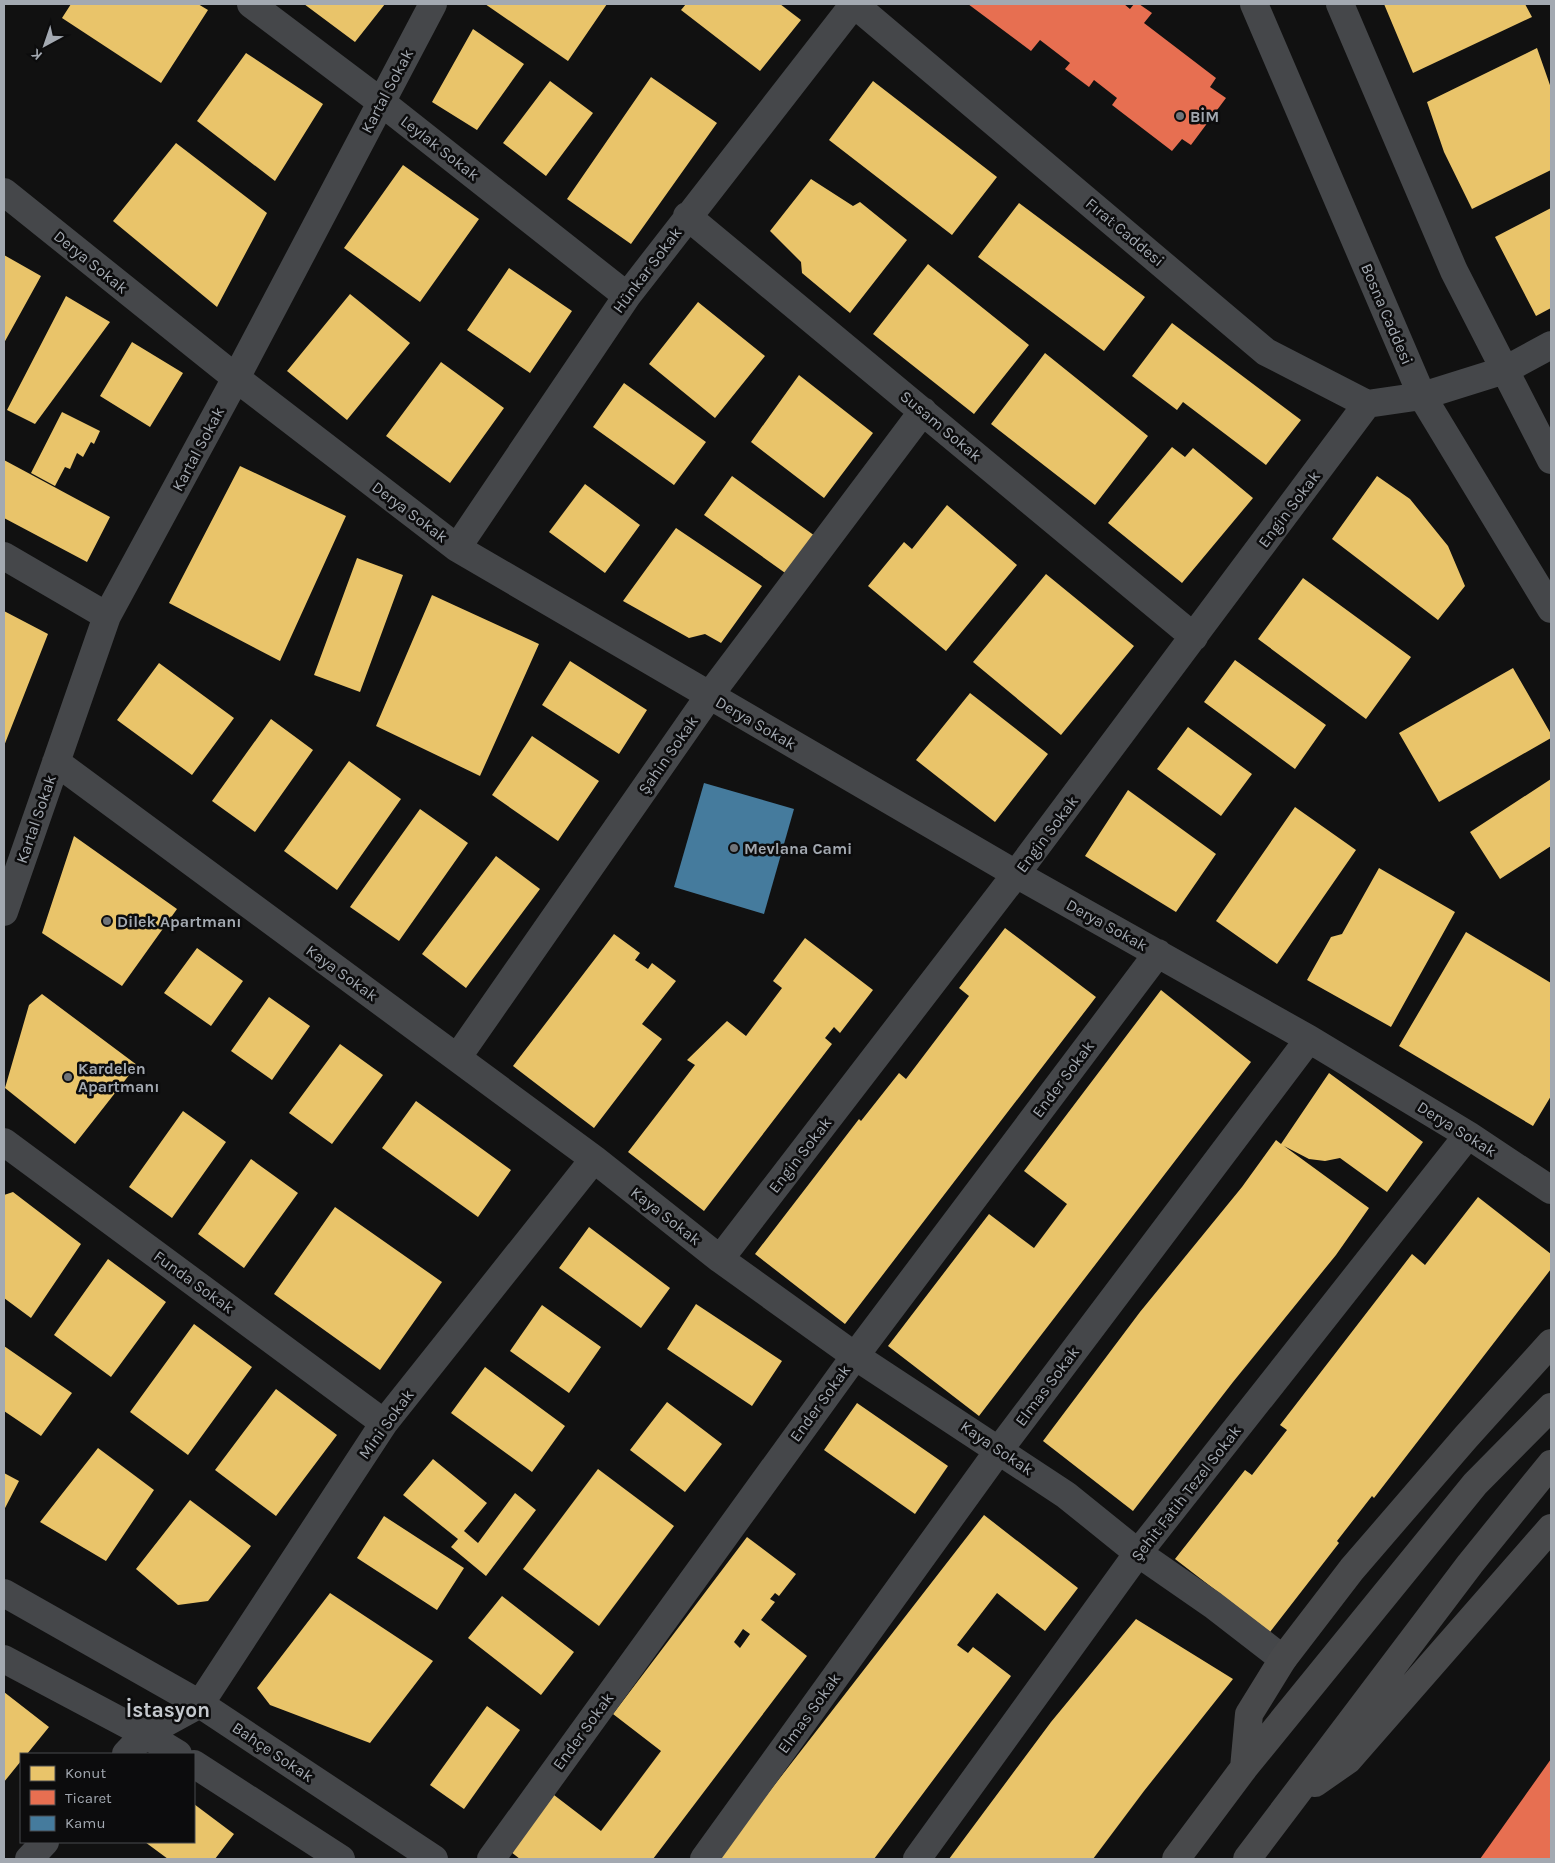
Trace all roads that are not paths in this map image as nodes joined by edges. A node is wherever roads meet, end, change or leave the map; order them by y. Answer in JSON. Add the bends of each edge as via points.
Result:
{"nodes":[{"id":1,"x":250,"y":4,"type":"edge"},
{"id":2,"x":433,"y":4,"type":"edge"},
{"id":3,"x":854,"y":4,"type":"edge"},
{"id":4,"x":1254,"y":4,"type":"edge"},
{"id":5,"x":1340,"y":4,"type":"edge"},
{"id":6,"x":381,"y":102,"type":"junction"},
{"id":7,"x":4,"y":192,"type":"edge"},
{"id":8,"x":687,"y":216,"type":"junction"},
{"id":9,"x":626,"y":296,"type":"junction"},
{"id":10,"x":1551,"y":345,"type":"edge"},
{"id":11,"x":1505,"y":370,"type":"junction"},
{"id":12,"x":236,"y":378,"type":"junction"},
{"id":13,"x":1422,"y":396,"type":"junction"},
{"id":14,"x":1367,"y":404,"type":"junction"},
{"id":15,"x":923,"y":411,"type":"junction"},
{"id":16,"x":1551,"y":460,"type":"edge"},
{"id":17,"x":457,"y":548,"type":"junction"},
{"id":18,"x":4,"y":556,"type":"edge"},
{"id":19,"x":1551,"y":609,"type":"edge"},
{"id":20,"x":108,"y":616,"type":"junction"},
{"id":21,"x":1194,"y":637,"type":"junction"},
{"id":22,"x":709,"y":696,"type":"junction"},
{"id":23,"x":56,"y":762,"type":"junction"},
{"id":24,"x":1016,"y":874,"type":"junction"},
{"id":25,"x":4,"y":912,"type":"edge"},
{"id":26,"x":1158,"y":953,"type":"junction"},
{"id":27,"x":1309,"y":1039,"type":"junction"},
{"id":28,"x":457,"y":1058,"type":"junction"},
{"id":29,"x":1468,"y":1135,"type":"junction"},
{"id":30,"x":4,"y":1142,"type":"edge"},
{"id":31,"x":594,"y":1159,"type":"junction"},
{"id":32,"x":1551,"y":1190,"type":"edge"},
{"id":33,"x":720,"y":1259,"type":"junction"},
{"id":34,"x":1551,"y":1342,"type":"edge"},
{"id":35,"x":855,"y":1356,"type":"junction"},
{"id":36,"x":1551,"y":1407,"type":"edge"},
{"id":37,"x":384,"y":1423,"type":"junction"},
{"id":38,"x":999,"y":1450,"type":"junction"},
{"id":39,"x":1551,"y":1464,"type":"edge"},
{"id":40,"x":1551,"y":1528,"type":"edge"},
{"id":41,"x":1138,"y":1554,"type":"junction"},
{"id":42,"x":4,"y":1593,"type":"edge"},
{"id":43,"x":4,"y":1659,"type":"edge"},
{"id":44,"x":1282,"y":1659,"type":"junction"},
{"id":45,"x":200,"y":1704,"type":"junction"},
{"id":46,"x":145,"y":1734,"type":"junction"},
{"id":47,"x":127,"y":1753,"type":"edge"},
{"id":48,"x":176,"y":1753,"type":"edge"},
{"id":49,"x":195,"y":1765,"type":"edge"},
{"id":50,"x":1244,"y":1768,"type":"junction"},
{"id":51,"x":1291,"y":1800,"type":"junction"},
{"id":52,"x":44,"y":1843,"type":"edge"},
{"id":53,"x":29,"y":1859,"type":"edge"},
{"id":54,"x":341,"y":1859,"type":"edge"},
{"id":55,"x":434,"y":1859,"type":"edge"},
{"id":56,"x":491,"y":1859,"type":"edge"},
{"id":57,"x":704,"y":1859,"type":"edge"},
{"id":58,"x":917,"y":1859,"type":"edge"},
{"id":59,"x":1176,"y":1859,"type":"edge"},
{"id":60,"x":1247,"y":1859,"type":"edge"}],
"edges":[{"from":1,"to":6,"type":"street","name":"Leylak Sokak"},
{"from":2,"to":6,"type":"street","name":"Kartal Sokak"},
{"from":3,"to":8,"type":"street","name":"Hünkar Sokak"},
{"from":3,"to":14,"type":"street","name":"Fırat Caddesi","via":[[1266,352]]},
{"from":4,"to":13,"type":"street","name":"Bosna Caddesi"},
{"from":5,"to":11,"type":"street","via":[[1454,271]]},
{"from":6,"to":9,"type":"street","name":"Leylak Sokak"},
{"from":6,"to":12,"type":"street","name":"Kartal Sokak"},
{"from":7,"to":12,"type":"street","name":"Derya Sokak"},
{"from":8,"to":9,"type":"street","name":"Hünkar Sokak"},
{"from":8,"to":15,"type":"street","name":"Susam Sokak"},
{"from":9,"to":17,"type":"street","name":"Hünkar Sokak"},
{"from":10,"to":11,"type":"street"},
{"from":11,"to":13,"type":"street"},
{"from":11,"to":16,"type":"street"},
{"from":12,"to":17,"type":"street","name":"Derya Sokak"},
{"from":12,"to":20,"type":"street","name":"Kartal Sokak"},
{"from":13,"to":14,"type":"street"},
{"from":13,"to":19,"type":"street","name":"Bosna Caddesi"},
{"from":14,"to":21,"type":"street","name":"Engin Sokak"},
{"from":15,"to":21,"type":"street","name":"Susam Sokak"},
{"from":15,"to":22,"type":"street","name":"Şahin Sokak"},
{"from":17,"to":22,"type":"street","name":"Derya Sokak"},
{"from":18,"to":20,"type":"street"},
{"from":20,"to":23,"type":"street","name":"Kartal Sokak"},
{"from":21,"to":24,"type":"street","name":"Engin Sokak"},
{"from":22,"to":24,"type":"street","name":"Derya Sokak"},
{"from":22,"to":28,"type":"street","name":"Şahin Sokak"},
{"from":23,"to":25,"type":"street","name":"Kartal Sokak"},
{"from":23,"to":28,"type":"street","name":"Kaya Sokak"},
{"from":24,"to":26,"type":"street","name":"Derya Sokak"},
{"from":24,"to":33,"type":"street","name":"Engin Sokak"},
{"from":26,"to":27,"type":"street","name":"Derya Sokak"},
{"from":26,"to":35,"type":"street","name":"Ender Sokak"},
{"from":27,"to":29,"type":"street","name":"Derya Sokak"},
{"from":27,"to":38,"type":"street","name":"Elmas Sokak"},
{"from":28,"to":31,"type":"street","name":"Kaya Sokak"},
{"from":29,"to":32,"type":"street","name":"Derya Sokak"},
{"from":29,"to":41,"type":"street","name":"Şehit Fatih Tezel Sokak"},
{"from":30,"to":37,"type":"street","name":"Funda Sokak"},
{"from":31,"to":33,"type":"street","name":"Kaya Sokak"},
{"from":31,"to":37,"type":"street","name":"Mini Sokak"},
{"from":33,"to":35,"type":"street","name":"Kaya Sokak"},
{"from":34,"to":44,"type":"main road","via":[[1352,1569]]},
{"from":35,"to":38,"type":"street","name":"Kaya Sokak"},
{"from":35,"to":56,"type":"street","name":"Ender Sokak"},
{"from":36,"to":50,"type":"main road","via":[[1476,1484]]},
{"from":37,"to":45,"type":"street","name":"Mini Sokak"},
{"from":38,"to":41,"type":"street","name":"Kaya Sokak","via":[[1066,1495]]},
{"from":38,"to":57,"type":"street","name":"Elmas Sokak"},
{"from":39,"to":51,"type":"main road","via":[[1470,1564]]},
{"from":40,"to":51,"type":"main road","via":[[1348,1760]]},
{"from":41,"to":44,"type":"street","name":"Kaya Sokak"},
{"from":41,"to":58,"type":"street","name":"Şehit Fatih Tezel Sokak"},
{"from":42,"to":45,"type":"street","name":"Bahçe Sokak"},
{"from":43,"to":46,"type":"street"},
{"from":44,"to":50,"type":"main road","via":[[1248,1714]]},
{"from":45,"to":46,"type":"street"},
{"from":45,"to":55,"type":"street","name":"Bahçe Sokak"},
{"from":46,"to":47,"type":"street"},
{"from":46,"to":48,"type":"street"},
{"from":49,"to":54,"type":"street"},
{"from":50,"to":59,"type":"main road"},
{"from":51,"to":60,"type":"main road"},
{"from":52,"to":53,"type":"street"}]}
